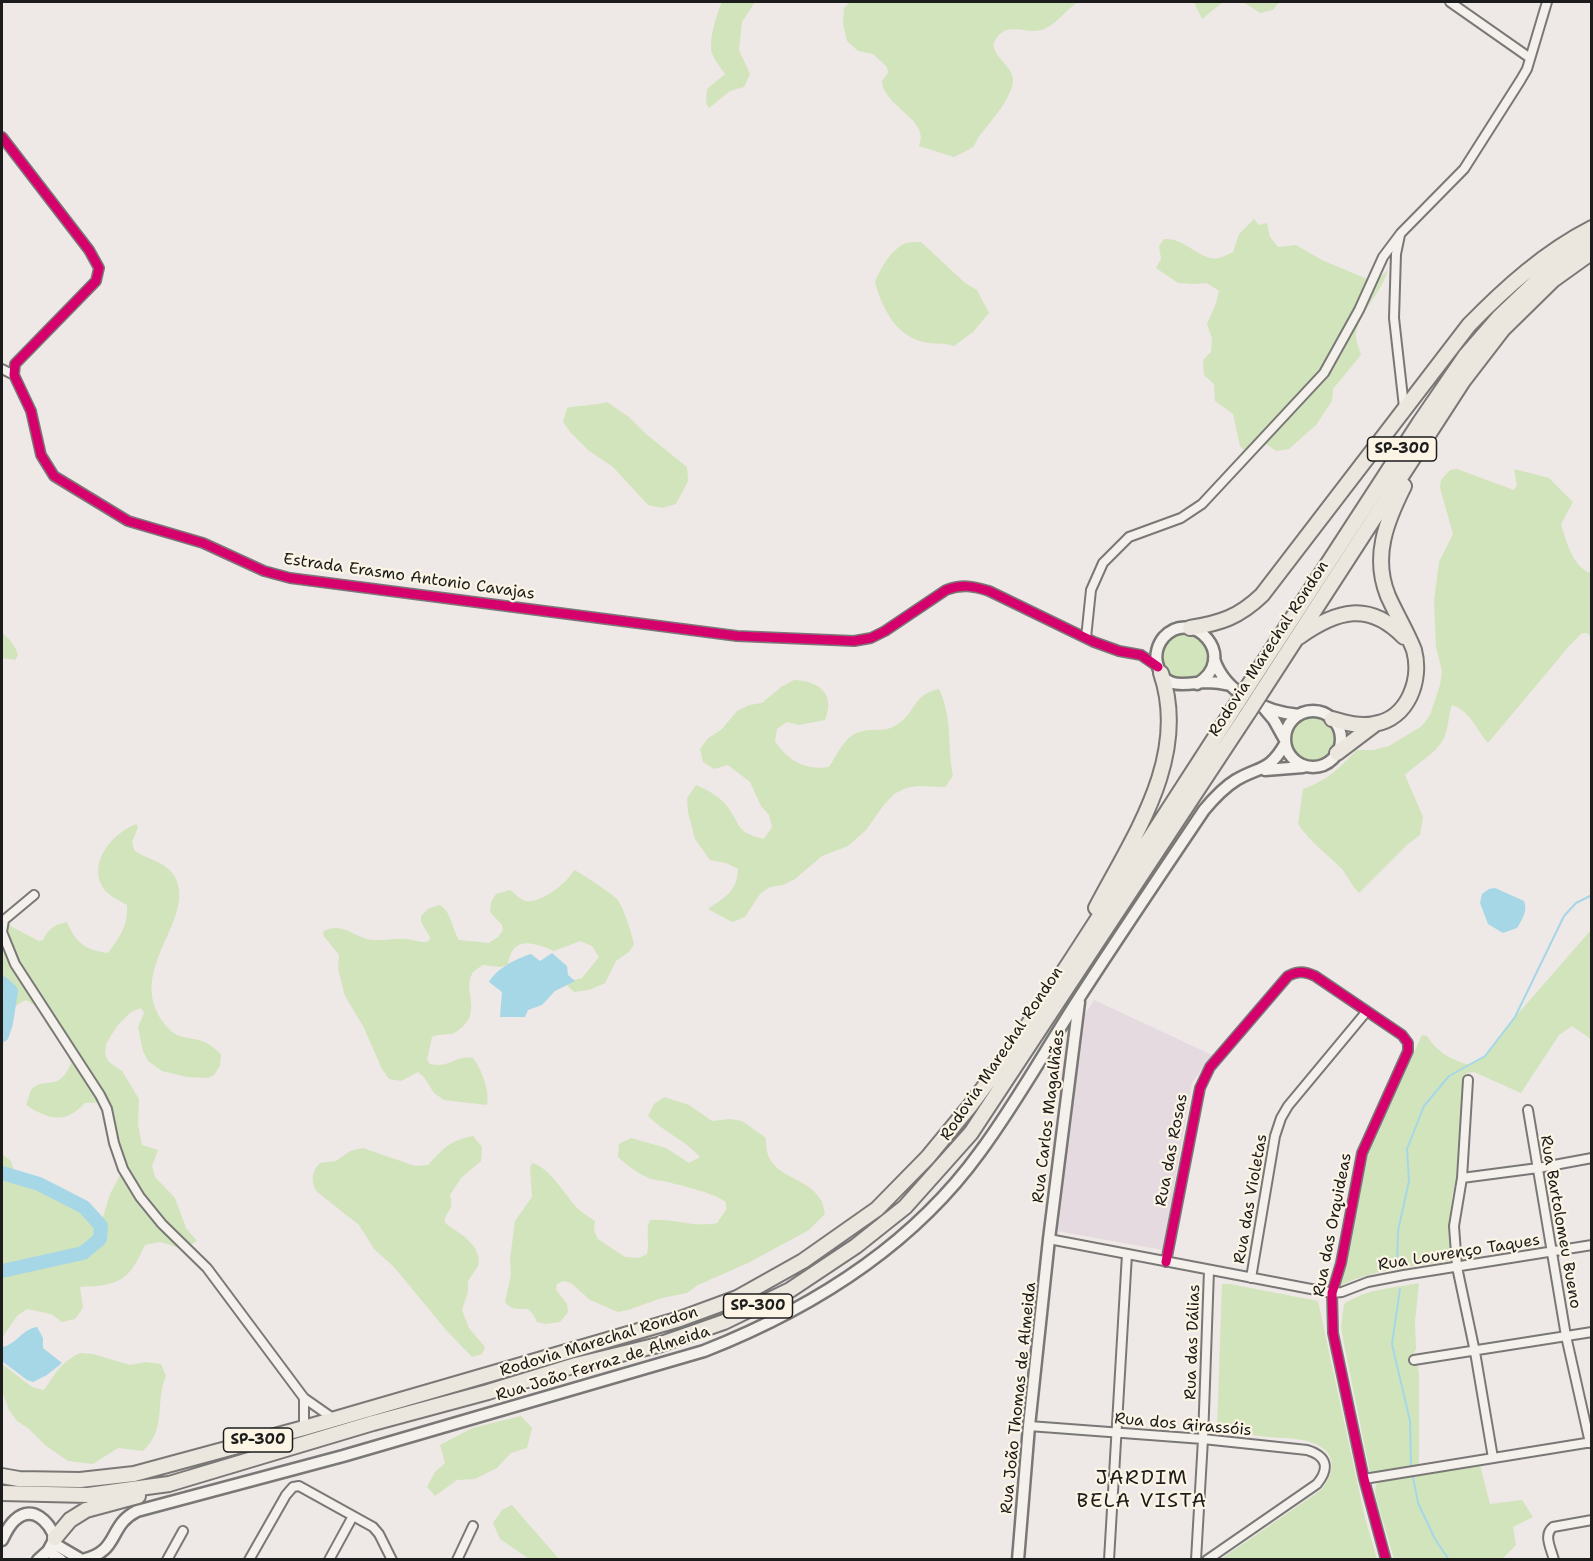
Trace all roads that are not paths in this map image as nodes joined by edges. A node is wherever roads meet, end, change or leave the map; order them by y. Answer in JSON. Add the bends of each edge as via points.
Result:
{"nodes":[{"id":1,"x":1450,"y":2,"type":"edge"},
{"id":2,"x":1547,"y":2,"type":"edge"},
{"id":3,"x":1530,"y":58,"type":"junction"},
{"id":4,"x":2,"y":138,"type":"edge"},
{"id":5,"x":1592,"y":228,"type":"edge"},
{"id":6,"x":1401,"y":233,"type":"junction"},
{"id":7,"x":1592,"y":238,"type":"edge"},
{"id":8,"x":1592,"y":252,"type":"edge"},
{"id":9,"x":2,"y":369,"type":"edge"},
{"id":10,"x":16,"y":378,"type":"junction"},
{"id":11,"x":1411,"y":382,"type":"junction"},
{"id":12,"x":1438,"y":422,"type":"junction"},
{"id":13,"x":1190,"y":628,"type":"junction"},
{"id":14,"x":1086,"y":638,"type":"junction"},
{"id":15,"x":1292,"y":642,"type":"junction"},
{"id":16,"x":1413,"y":646,"type":"junction"},
{"id":17,"x":1157,"y":649,"type":"junction"},
{"id":18,"x":1141,"y":655,"type":"junction"},
{"id":19,"x":1214,"y":658,"type":"junction"},
{"id":20,"x":1160,"y":670,"type":"junction"},
{"id":21,"x":1197,"y":684,"type":"junction"},
{"id":22,"x":1230,"y":685,"type":"junction"},
{"id":23,"x":1251,"y":700,"type":"junction"},
{"id":24,"x":1299,"y":715,"type":"junction"},
{"id":25,"x":1332,"y":719,"type":"junction"},
{"id":26,"x":1375,"y":724,"type":"junction"},
{"id":27,"x":1284,"y":741,"type":"junction"},
{"id":28,"x":1337,"y":753,"type":"junction"},
{"id":29,"x":1306,"y":767,"type":"junction"},
{"id":30,"x":1261,"y":770,"type":"junction"},
{"id":31,"x":34,"y":895,"type":"dead end"},
{"id":32,"x":1070,"y":962,"type":"junction"},
{"id":33,"x":1080,"y":996,"type":"junction"},
{"id":34,"x":1367,"y":1011,"type":"junction"},
{"id":35,"x":1468,"y":1080,"type":"dead end"},
{"id":36,"x":1528,"y":1110,"type":"dead end"},
{"id":37,"x":1592,"y":1158,"type":"edge"},
{"id":38,"x":1538,"y":1168,"type":"junction"},
{"id":39,"x":1462,"y":1178,"type":"junction"},
{"id":40,"x":1049,"y":1239,"type":"junction"},
{"id":41,"x":1592,"y":1245,"type":"edge"},
{"id":42,"x":1551,"y":1252,"type":"junction"},
{"id":43,"x":1127,"y":1254,"type":"junction"},
{"id":44,"x":1166,"y":1262,"type":"junction"},
{"id":45,"x":1457,"y":1267,"type":"junction"},
{"id":46,"x":1209,"y":1270,"type":"junction"},
{"id":47,"x":1251,"y":1278,"type":"junction"},
{"id":48,"x":1332,"y":1293,"type":"junction"},
{"id":49,"x":1592,"y":1332,"type":"edge"},
{"id":50,"x":1566,"y":1336,"type":"junction"},
{"id":51,"x":1475,"y":1352,"type":"junction"},
{"id":52,"x":1414,"y":1360,"type":"dead end"},
{"id":53,"x":304,"y":1398,"type":"junction"},
{"id":54,"x":334,"y":1419,"type":"junction"},
{"id":55,"x":1029,"y":1426,"type":"junction"},
{"id":56,"x":304,"y":1428,"type":"junction"},
{"id":57,"x":1116,"y":1433,"type":"junction"},
{"id":58,"x":1203,"y":1439,"type":"junction"},
{"id":59,"x":1591,"y":1442,"type":"edge"},
{"id":60,"x":1492,"y":1458,"type":"junction"},
{"id":61,"x":2,"y":1476,"type":"edge"},
{"id":62,"x":1364,"y":1479,"type":"junction"},
{"id":63,"x":169,"y":1484,"type":"junction"},
{"id":64,"x":2,"y":1493,"type":"edge"},
{"id":65,"x":353,"y":1516,"type":"junction"},
{"id":66,"x":1592,"y":1520,"type":"edge"},
{"id":67,"x":473,"y":1526,"type":"dead end"},
{"id":68,"x":183,"y":1531,"type":"dead end"},
{"id":69,"x":2,"y":1540,"type":"edge"},
{"id":70,"x":52,"y":1544,"type":"junction"},
{"id":71,"x":38,"y":1560,"type":"edge"},
{"id":72,"x":61,"y":1560,"type":"edge"},
{"id":73,"x":82,"y":1560,"type":"edge"},
{"id":74,"x":167,"y":1560,"type":"edge"},
{"id":75,"x":249,"y":1560,"type":"edge"},
{"id":76,"x":328,"y":1560,"type":"edge"},
{"id":77,"x":392,"y":1560,"type":"edge"},
{"id":78,"x":457,"y":1560,"type":"edge"},
{"id":79,"x":1018,"y":1560,"type":"edge"},
{"id":80,"x":1109,"y":1560,"type":"edge"},
{"id":81,"x":1196,"y":1560,"type":"edge"},
{"id":82,"x":1207,"y":1560,"type":"edge"},
{"id":83,"x":1386,"y":1560,"type":"edge"},
{"id":84,"x":1554,"y":1560,"type":"edge"}],
"edges":[{"from":1,"to":3,"type":"street"},
{"from":2,"to":3,"type":"street"},
{"from":3,"to":6,"type":"street","via":[[1520,81],[1464,169]]},
{"from":4,"to":10,"type":"street","via":[[99,268],[96,281],[18,359]]},
{"from":5,"to":11,"type":"highway","via":[[1544,258],[1497,297]]},
{"from":6,"to":11,"type":"street","via":[[1396,254],[1394,318]]},
{"from":6,"to":14,"type":"street","via":[[1383,257],[1324,373],[1202,504],[1181,518],[1129,537],[1103,563],[1091,590]]},
{"from":7,"to":23,"type":"highway","name":"Rodovia Marechal Rondon","number":"SP-300","via":[[1543,275],[1466,355],[1420,422]]},
{"from":8,"to":12,"type":"highway","name":"Rodovia Marechal Rondon","number":"SP-300","via":[[1553,280],[1503,329]]},
{"from":9,"to":10,"type":"street"},
{"from":10,"to":14,"type":"street","name":"Estrada Erasmo Antonio Cavajas","via":[[31,411],[41,455],[54,476],[128,521],[203,543],[264,572],[737,636],[854,641],[885,631],[946,590],[974,586]]},
{"from":11,"to":13,"type":"highway","via":[[1404,407],[1262,595],[1236,616]]},
{"from":12,"to":15,"type":"highway","name":"Rodovia Marechal Rondon","number":"SP-300"},
{"from":12,"to":16,"type":"highway","via":[[1392,511],[1380,554],[1387,594]]},
{"from":13,"to":17,"type":"main road","via":[[1169,633]]},
{"from":13,"to":19,"type":"main road","via":[[1205,636]]},
{"from":14,"to":18,"type":"street","name":"Estrada Erasmo Antonio Cavajas"},
{"from":15,"to":16,"type":"highway","via":[[1317,625],[1362,613],[1392,624]]},
{"from":15,"to":23,"type":"highway","name":"Rodovia Marechal Rondon","number":"SP-300"},
{"from":16,"to":26,"type":"highway","via":[[1417,670],[1413,689],[1393,717]]},
{"from":17,"to":18,"type":"street"},
{"from":17,"to":20,"type":"main road"},
{"from":18,"to":20,"type":"street"},
{"from":19,"to":21,"type":"main road","via":[[1209,673]]},
{"from":19,"to":22,"type":"main road"},
{"from":20,"to":21,"type":"main road","via":[[1181,686]]},
{"from":20,"to":32,"type":"highway","via":[[1170,720],[1157,789]]},
{"from":21,"to":22,"type":"main road"},
{"from":22,"to":23,"type":"main road"},
{"from":23,"to":24,"type":"main road","via":[[1279,712]]},
{"from":23,"to":27,"type":"main road","via":[[1274,720]]},
{"from":23,"to":32,"type":"highway","name":"Rodovia Marechal Rondon","number":"SP-300"},
{"from":23,"to":63,"type":"highway","name":"Rodovia Marechal Rondon","number":"SP-300","via":[[971,1132],[905,1207],[856,1246],[790,1290],[758,1306],[658,1345],[576,1365]]},
{"from":24,"to":25,"type":"main road","via":[[1313,711]]},
{"from":24,"to":27,"type":"main road","via":[[1288,724]]},
{"from":25,"to":26,"type":"highway"},
{"from":25,"to":28,"type":"main road","via":[[1341,735]]},
{"from":26,"to":28,"type":"highway"},
{"from":27,"to":29,"type":"main road","via":[[1292,759]]},
{"from":27,"to":30,"type":"main road","name":"Rua João Ferraz de Almeida","via":[[1275,759]]},
{"from":28,"to":29,"type":"main road","via":[[1324,765]]},
{"from":29,"to":30,"type":"main road","name":"Rua João Ferraz de Almeida"},
{"from":30,"to":33,"type":"main road","name":"Rua João Ferraz de Almeida","via":[[1225,787],[1209,804]]},
{"from":31,"to":53,"type":"street","via":[[4,920],[2,932],[15,964],[107,1109],[123,1169],[162,1224],[207,1268]]},
{"from":32,"to":54,"type":"highway","name":"Rodovia Marechal Rondon","number":"SP-300","via":[[1003,1061],[928,1157],[877,1209],[804,1261],[737,1298],[680,1319]]},
{"from":33,"to":40,"type":"main road","name":"Rua Carlos Magalhães"},
{"from":33,"to":73,"type":"main road","name":"Rua João Ferraz de Almeida","via":[[1013,1105],[957,1180],[889,1247],[824,1294],[746,1335],[704,1351],[343,1456],[137,1511],[124,1521],[106,1550]]},
{"from":34,"to":44,"type":"street","name":"Rua das Rosas","via":[[1315,976],[1297,972],[1288,976],[1210,1067],[1200,1088]]},
{"from":34,"to":47,"type":"street","name":"Rua das Violetas","via":[[1281,1118]]},
{"from":34,"to":48,"type":"street","name":"Rua das Orquideas","via":[[1402,1035],[1408,1051],[1362,1153]]},
{"from":35,"to":39,"type":"street"},
{"from":36,"to":38,"type":"street","name":"Rua Bartolomeu Bueno"},
{"from":37,"to":38,"type":"street"},
{"from":38,"to":39,"type":"street"},
{"from":38,"to":42,"type":"street","name":"Rua Bartolomeu Bueno"},
{"from":39,"to":45,"type":"street","via":[[1454,1226]]},
{"from":40,"to":43,"type":"street"},
{"from":40,"to":55,"type":"main road","name":"Rua João Thomas de Almeida"},
{"from":41,"to":42,"type":"street","name":"Rua Lourenço Taques"},
{"from":42,"to":45,"type":"street","name":"Rua Lourenço Taques"},
{"from":42,"to":50,"type":"street","name":"Rua Bartolomeu Bueno"},
{"from":43,"to":44,"type":"street"},
{"from":43,"to":57,"type":"street"},
{"from":44,"to":46,"type":"street"},
{"from":45,"to":48,"type":"street","name":"Rua Lourenço Taques","via":[[1368,1282]]},
{"from":45,"to":51,"type":"street"},
{"from":46,"to":47,"type":"street"},
{"from":46,"to":58,"type":"street","name":"Rua das Dálias"},
{"from":47,"to":48,"type":"street"},
{"from":48,"to":62,"type":"street","name":"Rua das Orquideas","via":[[1333,1333]]},
{"from":49,"to":50,"type":"street"},
{"from":50,"to":51,"type":"street"},
{"from":50,"to":59,"type":"street","name":"Rua Bartolomeu Bueno"},
{"from":51,"to":52,"type":"street"},
{"from":51,"to":60,"type":"street"},
{"from":53,"to":54,"type":"street"},
{"from":53,"to":56,"type":"street"},
{"from":54,"to":56,"type":"highway","name":"Rodovia Marechal Rondon","number":"SP-300"},
{"from":55,"to":57,"type":"street","name":"Rua dos Girassóis"},
{"from":55,"to":79,"type":"main road","name":"Rua João Thomas de Almeida"},
{"from":56,"to":61,"type":"highway","name":"Rodovia Marechal Rondon","number":"SP-300","via":[[134,1474],[80,1480]]},
{"from":57,"to":58,"type":"street","name":"Rua dos Girassóis"},
{"from":57,"to":80,"type":"street"},
{"from":58,"to":81,"type":"street","name":"Rua das Dálias"},
{"from":58,"to":82,"type":"street","name":"Rua dos Girassóis","via":[[1307,1450],[1318,1453],[1325,1468],[1317,1485]]},
{"from":59,"to":60,"type":"street"},
{"from":60,"to":62,"type":"street"},
{"from":62,"to":83,"type":"street","name":"Rua das Orquideas"},
{"from":63,"to":64,"type":"highway","name":"Rodovia Marechal Rondon","number":"SP-300","via":[[88,1495]]},
{"from":63,"to":70,"type":"highway","via":[[86,1510],[70,1520]]},
{"from":65,"to":75,"type":"street","via":[[299,1486],[293,1487]]},
{"from":65,"to":76,"type":"street"},
{"from":65,"to":77,"type":"street","via":[[373,1527]]},
{"from":66,"to":84,"type":"street","via":[[1554,1527],[1547,1535]]},
{"from":67,"to":78,"type":"street"},
{"from":68,"to":74,"type":"street"},
{"from":69,"to":70,"type":"main road","via":[[16,1519],[31,1514],[51,1526]]},
{"from":70,"to":71,"type":"main road"},
{"from":70,"to":72,"type":"main road"},
{"from":70,"to":73,"type":"main road"}]}
